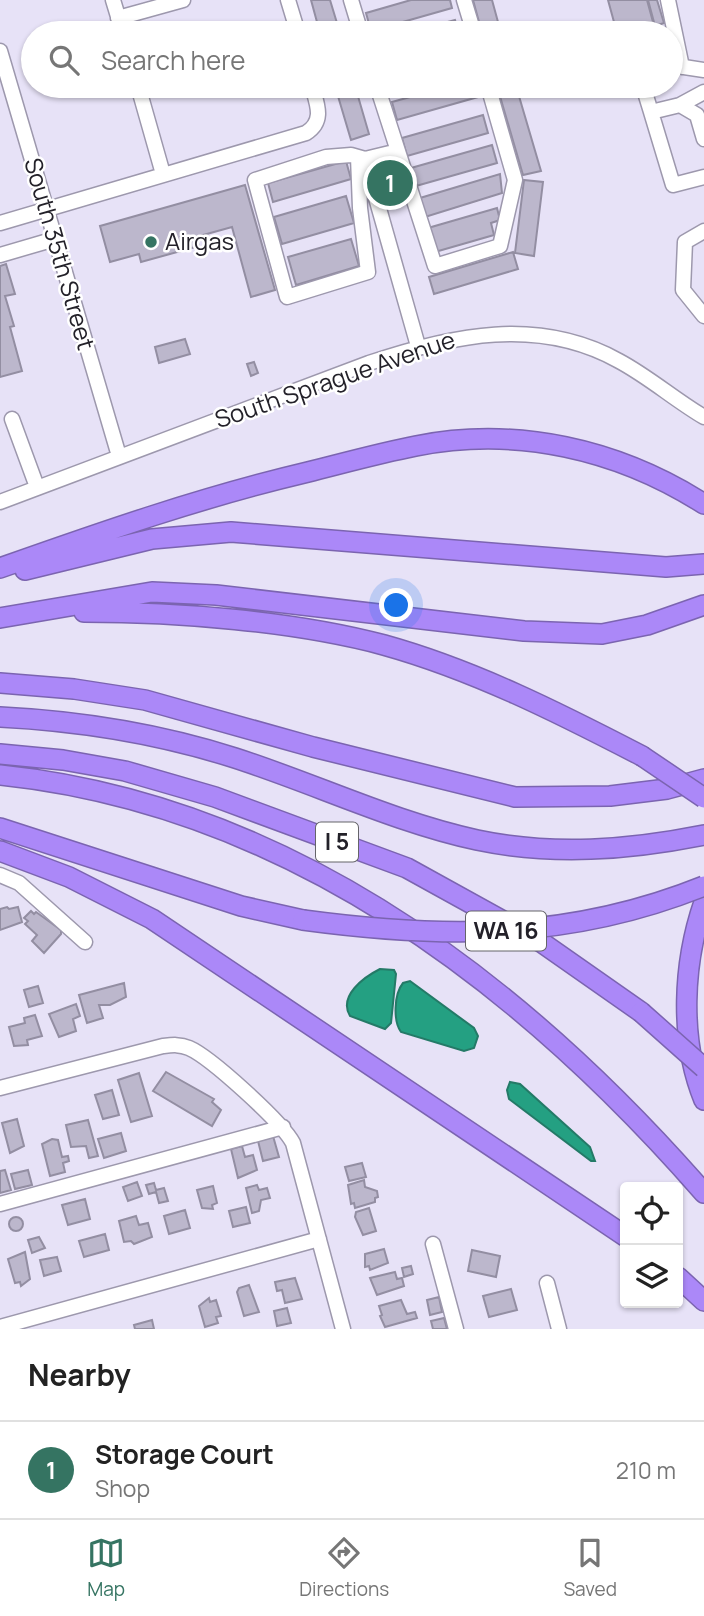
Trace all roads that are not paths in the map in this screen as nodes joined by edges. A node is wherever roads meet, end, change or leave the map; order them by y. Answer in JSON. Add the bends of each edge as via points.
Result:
{"nodes":[{"id":1,"x":113,"y":0,"type":"edge"},
{"id":2,"x":183,"y":0,"type":"edge"},
{"id":3,"x":288,"y":0,"type":"edge"},
{"id":4,"x":351,"y":0,"type":"edge"},
{"id":5,"x":464,"y":0,"type":"edge"},
{"id":6,"x":668,"y":0,"type":"edge"},
{"id":7,"x":118,"y":18,"type":"junction"},
{"id":8,"x":119,"y":21,"type":"edge"},
{"id":9,"x":294,"y":21,"type":"edge"},
{"id":10,"x":357,"y":21,"type":"edge"},
{"id":11,"x":470,"y":21,"type":"edge"},
{"id":12,"x":671,"y":21,"type":"edge"},
{"id":13,"x":1,"y":61,"type":"edge"},
{"id":14,"x":683,"y":67,"type":"edge"},
{"id":15,"x":704,"y":70,"type":"edge"},
{"id":16,"x":141,"y":98,"type":"edge"},
{"id":17,"x":315,"y":98,"type":"edge"},
{"id":18,"x":381,"y":98,"type":"edge"},
{"id":19,"x":491,"y":98,"type":"edge"},
{"id":20,"x":646,"y":98,"type":"edge"},
{"id":21,"x":692,"y":99,"type":"edge"},
{"id":22,"x":650,"y":112,"type":"junction"},
{"id":23,"x":704,"y":139,"type":"edge"},
{"id":24,"x":398,"y":151,"type":"junction"},
{"id":25,"x":361,"y":158,"type":"junction"},
{"id":26,"x":163,"y":174,"type":"junction"},
{"id":27,"x":704,"y":177,"type":"edge"},
{"id":28,"x":46,"y":208,"type":"junction"},
{"id":29,"x":0,"y":223,"type":"edge"},
{"id":30,"x":704,"y":231,"type":"edge"},
{"id":31,"x":55,"y":239,"type":"junction"},
{"id":32,"x":0,"y":255,"type":"edge"},
{"id":33,"x":704,"y":316,"type":"edge"},
{"id":34,"x":418,"y":346,"type":"junction"},
{"id":35,"x":704,"y":417,"type":"edge"},
{"id":36,"x":12,"y":419,"type":"dead end"},
{"id":37,"x":118,"y":456,"type":"junction"},
{"id":38,"x":37,"y":487,"type":"junction"},
{"id":39,"x":0,"y":502,"type":"edge"},
{"id":40,"x":704,"y":504,"type":"edge"},
{"id":41,"x":704,"y":564,"type":"edge"},
{"id":42,"x":0,"y":568,"type":"edge"},
{"id":43,"x":0,"y":576,"type":"edge"},
{"id":44,"x":704,"y":605,"type":"edge"},
{"id":45,"x":27,"y":612,"type":"junction"},
{"id":46,"x":0,"y":618,"type":"edge"},
{"id":47,"x":0,"y":683,"type":"edge"},
{"id":48,"x":0,"y":717,"type":"edge"},
{"id":49,"x":0,"y":754,"type":"edge"},
{"id":50,"x":0,"y":775,"type":"edge"},
{"id":51,"x":704,"y":779,"type":"edge"},
{"id":52,"x":704,"y":798,"type":"edge"},
{"id":53,"x":0,"y":828,"type":"edge"},
{"id":54,"x":704,"y":835,"type":"edge"},
{"id":55,"x":0,"y":851,"type":"edge"},
{"id":56,"x":0,"y":875,"type":"edge"},
{"id":57,"x":704,"y":886,"type":"edge"},
{"id":58,"x":704,"y":902,"type":"edge"},
{"id":59,"x":85,"y":942,"type":"dead end"},
{"id":60,"x":704,"y":1068,"type":"edge"},
{"id":61,"x":0,"y":1088,"type":"edge"},
{"id":62,"x":704,"y":1100,"type":"edge"},
{"id":63,"x":283,"y":1127,"type":"junction"},
{"id":64,"x":704,"y":1194,"type":"edge"},
{"id":65,"x":0,"y":1204,"type":"edge"},
{"id":66,"x":620,"y":1233,"type":"edge"},
{"id":67,"x":319,"y":1239,"type":"junction"},
{"id":68,"x":433,"y":1244,"type":"dead end"},
{"id":69,"x":683,"y":1282,"type":"edge"},
{"id":70,"x":547,"y":1283,"type":"dead end"},
{"id":71,"x":704,"y":1301,"type":"edge"},
{"id":72,"x":42,"y":1322,"type":"edge"},
{"id":73,"x":0,"y":1327,"type":"edge"},
{"id":74,"x":343,"y":1329,"type":"edge"},
{"id":75,"x":456,"y":1329,"type":"edge"},
{"id":76,"x":559,"y":1329,"type":"edge"}],
"edges":[{"from":1,"to":7,"type":"street"},
{"from":2,"to":7,"type":"street"},
{"from":3,"to":9,"type":"street"},
{"from":4,"to":10,"type":"street"},
{"from":5,"to":11,"type":"street"},
{"from":6,"to":12,"type":"street"},
{"from":7,"to":8,"type":"street"},
{"from":13,"to":28,"type":"street","name":"South 35th Street"},
{"from":14,"to":15,"type":"street"},
{"from":16,"to":26,"type":"street"},
{"from":17,"to":26,"type":"street","via":[[319,118],[309,131]]},
{"from":18,"to":24,"type":"street"},
{"from":19,"to":24,"type":"street","via":[[515,180],[500,246],[435,266]]},
{"from":20,"to":22,"type":"street"},
{"from":21,"to":22,"type":"street"},
{"from":21,"to":23,"type":"street"},
{"from":22,"to":27,"type":"street","via":[[673,185]]},
{"from":24,"to":25,"type":"street"},
{"from":25,"to":25,"type":"street","via":[[326,157],[255,180],[287,297],[369,272],[360,208]]},
{"from":25,"to":34,"type":"street"},
{"from":26,"to":28,"type":"street"},
{"from":28,"to":29,"type":"street"},
{"from":28,"to":31,"type":"street","name":"South 35th Street"},
{"from":30,"to":33,"type":"street","via":[[685,242],[683,290]]},
{"from":31,"to":32,"type":"street"},
{"from":31,"to":37,"type":"street","name":"South 35th Street"},
{"from":34,"to":35,"type":"street","name":"South Sprague Avenue","via":[[498,333],[568,341],[619,360]]},
{"from":34,"to":37,"type":"street","name":"South Sprague Avenue"},
{"from":36,"to":38,"type":"street"},
{"from":37,"to":38,"type":"street","name":"South Sprague Avenue"},
{"from":38,"to":39,"type":"street","name":"South Sprague Avenue"},
{"from":40,"to":42,"type":"highway","via":[[651,474],[590,452],[527,441],[444,442],[210,496]]},
{"from":41,"to":43,"type":"highway","via":[[666,567],[231,532],[152,539]]},
{"from":44,"to":45,"type":"highway","via":[[647,625],[602,634],[524,631],[216,595],[152,592]]},
{"from":45,"to":46,"type":"highway"},
{"from":45,"to":52,"type":"highway","bridge":true,"via":[[172,615],[318,631],[384,645],[506,689],[642,756]]},
{"from":47,"to":51,"type":"highway","via":[[145,700],[515,797],[610,796]]},
{"from":48,"to":54,"type":"highway","via":[[88,726],[203,748],[479,841],[570,850],[618,849]]},
{"from":49,"to":60,"type":"highway","number":"I 5","bridge":true,"via":[[125,771],[215,797],[407,868],[541,942],[641,1013]]},
{"from":50,"to":64,"type":"highway","via":[[81,790],[178,816],[291,861],[391,913],[543,1028]]},
{"from":53,"to":57,"type":"highway","number":"WA 16","bridge":true,"via":[[241,906],[303,920],[443,934],[541,928],[616,914]]},
{"from":55,"to":66,"type":"highway","via":[[69,877],[152,919]]},
{"from":56,"to":59,"type":"street","via":[[19,883]]},
{"from":58,"to":62,"type":"highway","via":[[690,956],[687,1001],[691,1049]]},
{"from":61,"to":63,"type":"street","via":[[176,1045],[200,1054]]},
{"from":63,"to":65,"type":"street"},
{"from":63,"to":67,"type":"street","via":[[297,1152]]},
{"from":67,"to":72,"type":"street"},
{"from":67,"to":74,"type":"street"},
{"from":68,"to":75,"type":"street"},
{"from":69,"to":71,"type":"highway"},
{"from":70,"to":76,"type":"street"},
{"from":72,"to":73,"type":"street"}]}
